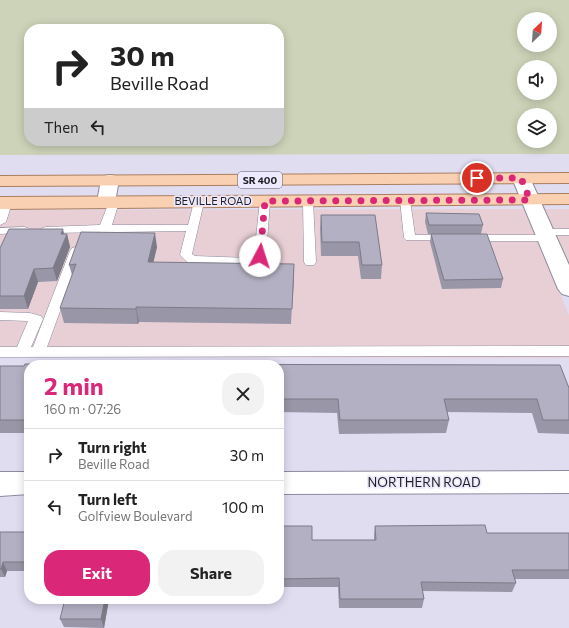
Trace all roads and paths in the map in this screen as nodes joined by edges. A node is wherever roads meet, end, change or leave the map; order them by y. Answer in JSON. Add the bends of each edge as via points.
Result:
{"nodes":[{"id":1,"x":521,"y":178,"type":"junction"},
{"id":2,"x":569,"y":178,"type":"edge"},
{"id":3,"x":110,"y":180,"type":"junction"},
{"id":4,"x":0,"y":181,"type":"edge"},
{"id":5,"x":569,"y":199,"type":"edge"},
{"id":6,"x":405,"y":200,"type":"junction"},
{"id":7,"x":530,"y":200,"type":"junction"},
{"id":8,"x":265,"y":201,"type":"junction"},
{"id":9,"x":308,"y":201,"type":"junction"},
{"id":10,"x":110,"y":202,"type":"junction"},
{"id":11,"x":199,"y":202,"type":"junction"},
{"id":12,"x":4,"y":203,"type":"edge"},
{"id":13,"x":0,"y":222,"type":"edge"},
{"id":14,"x":84,"y":228,"type":"junction"},
{"id":15,"x":105,"y":228,"type":"junction"},
{"id":16,"x":193,"y":228,"type":"junction"},
{"id":17,"x":0,"y":231,"type":"edge"},
{"id":18,"x":569,"y":232,"type":"edge"},
{"id":19,"x":546,"y":235,"type":"junction"},
{"id":20,"x":310,"y":262,"type":"dead end"},
{"id":21,"x":569,"y":289,"type":"edge"},
{"id":22,"x":0,"y":316,"type":"edge"},
{"id":23,"x":569,"y":351,"type":"edge"},
{"id":24,"x":0,"y":352,"type":"edge"},
{"id":25,"x":22,"y":352,"type":"junction"},
{"id":26,"x":38,"y":352,"type":"junction"},
{"id":27,"x":569,"y":482,"type":"edge"},
{"id":28,"x":24,"y":483,"type":"edge"},
{"id":29,"x":284,"y":483,"type":"edge"},
{"id":30,"x":0,"y":484,"type":"edge"}],
"edges":[{"from":1,"to":2,"type":"main road","name":"BEVILLE ROAD","number":"SR 400"},
{"from":1,"to":3,"type":"main road","name":"BEVILLE ROAD","number":"SR 400"},
{"from":1,"to":7,"type":"street"},
{"from":3,"to":4,"type":"main road","name":"BEVILLE ROAD","number":"SR 400"},
{"from":3,"to":10,"type":"street"},
{"from":5,"to":7,"type":"main road","name":"BEVILLE ROAD","number":"SR 400"},
{"from":6,"to":7,"type":"main road","name":"BEVILLE ROAD","number":"SR 400"},
{"from":6,"to":9,"type":"main road","name":"BEVILLE ROAD","number":"SR 400"},
{"from":6,"to":19,"type":"lane","via":[[410,238]]},
{"from":7,"to":19,"type":"street"},
{"from":8,"to":9,"type":"main road","name":"BEVILLE ROAD","number":"SR 400"},
{"from":8,"to":11,"type":"main road","name":"BEVILLE ROAD","number":"SR 400"},
{"from":8,"to":16,"type":"lane","via":[[260,256],[252,262],[192,260],[186,255]]},
{"from":9,"to":20,"type":"lane"},
{"from":10,"to":11,"type":"main road","name":"BEVILLE ROAD","number":"SR 400"},
{"from":10,"to":12,"type":"main road","name":"BEVILLE ROAD","number":"SR 400"},
{"from":10,"to":15,"type":"lane"},
{"from":11,"to":16,"type":"lane"},
{"from":12,"to":13,"type":"lane"},
{"from":14,"to":15,"type":"lane"},
{"from":14,"to":17,"type":"lane"},
{"from":14,"to":26,"type":"lane"},
{"from":15,"to":16,"type":"lane"},
{"from":18,"to":19,"type":"lane"},
{"from":19,"to":21,"type":"street"},
{"from":22,"to":25,"type":"lane","via":[[36,319]]},
{"from":23,"to":26,"type":"lane"},
{"from":24,"to":25,"type":"lane"},
{"from":25,"to":26,"type":"lane"},
{"from":27,"to":29,"type":"street","name":"NORTHERN ROAD"},
{"from":28,"to":30,"type":"street"}]}
